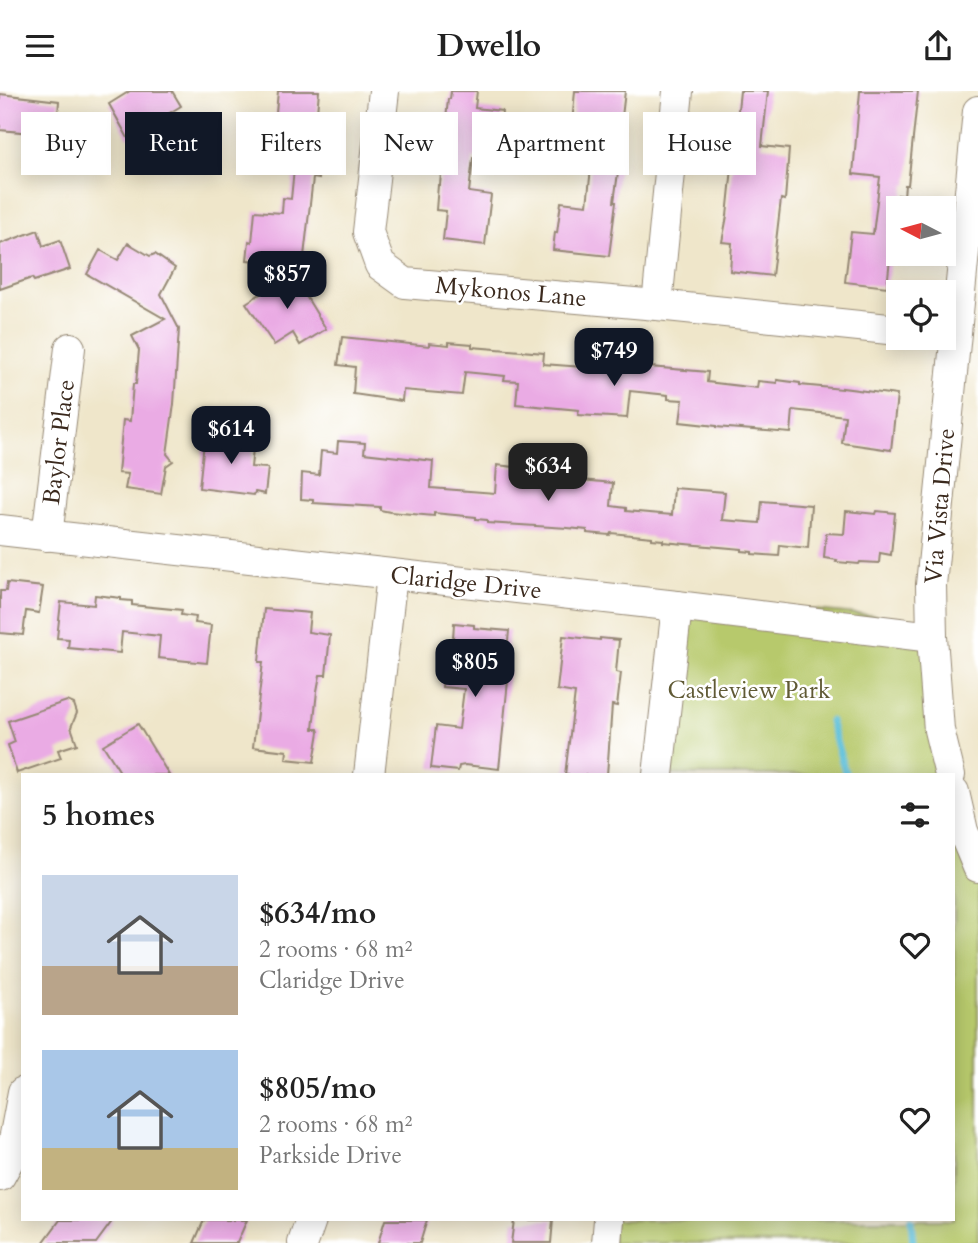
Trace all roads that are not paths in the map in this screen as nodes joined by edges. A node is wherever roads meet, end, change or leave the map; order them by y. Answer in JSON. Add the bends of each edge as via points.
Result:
{"nodes":[{"id":1,"x":383,"y":91,"type":"edge"},
{"id":2,"x":678,"y":91,"type":"edge"},
{"id":3,"x":978,"y":111,"type":"edge"},
{"id":4,"x":956,"y":281,"type":"edge"},
{"id":5,"x":657,"y":305,"type":"junction"},
{"id":6,"x":886,"y":329,"type":"edge"},
{"id":7,"x":70,"y":348,"type":"dead end"},
{"id":8,"x":948,"y":350,"type":"edge"},
{"id":9,"x":0,"y":530,"type":"edge"},
{"id":10,"x":47,"y":536,"type":"junction"},
{"id":11,"x":392,"y":575,"type":"junction"},
{"id":12,"x":677,"y":606,"type":"junction"},
{"id":13,"x":932,"y":637,"type":"junction"},
{"id":14,"x":369,"y":773,"type":"edge"},
{"id":15,"x":658,"y":773,"type":"edge"},
{"id":16,"x":950,"y":773,"type":"edge"},
{"id":17,"x":955,"y":796,"type":"edge"},
{"id":18,"x":978,"y":867,"type":"edge"},
{"id":19,"x":21,"y":1103,"type":"edge"},
{"id":20,"x":0,"y":1176,"type":"edge"},
{"id":21,"x":312,"y":1221,"type":"edge"},
{"id":22,"x":609,"y":1221,"type":"edge"},
{"id":23,"x":303,"y":1243,"type":"edge"},
{"id":24,"x":607,"y":1243,"type":"edge"}],
"edges":[{"from":1,"to":5,"type":"street","name":"Mykonos Lane","via":[[368,232],[380,265],[405,283]]},
{"from":2,"to":5,"type":"street"},
{"from":3,"to":4,"type":"street","name":"Via Vista Drive"},
{"from":5,"to":6,"type":"street","name":"Mykonos Lane"},
{"from":7,"to":10,"type":"street","name":"Baylor Place"},
{"from":8,"to":13,"type":"street","name":"Via Vista Drive","via":[[931,585]]},
{"from":9,"to":10,"type":"street","name":"Claridge Drive"},
{"from":10,"to":11,"type":"street","name":"Claridge Drive"},
{"from":11,"to":12,"type":"street","name":"Claridge Drive"},
{"from":11,"to":14,"type":"street"},
{"from":12,"to":13,"type":"street","name":"Claridge Drive"},
{"from":12,"to":15,"type":"street"},
{"from":13,"to":16,"type":"street","name":"Via Vista Drive","via":[[939,730]]},
{"from":17,"to":18,"type":"street"},
{"from":19,"to":20,"type":"street","via":[[11,1157]]},
{"from":21,"to":23,"type":"street"},
{"from":22,"to":24,"type":"street"}]}
